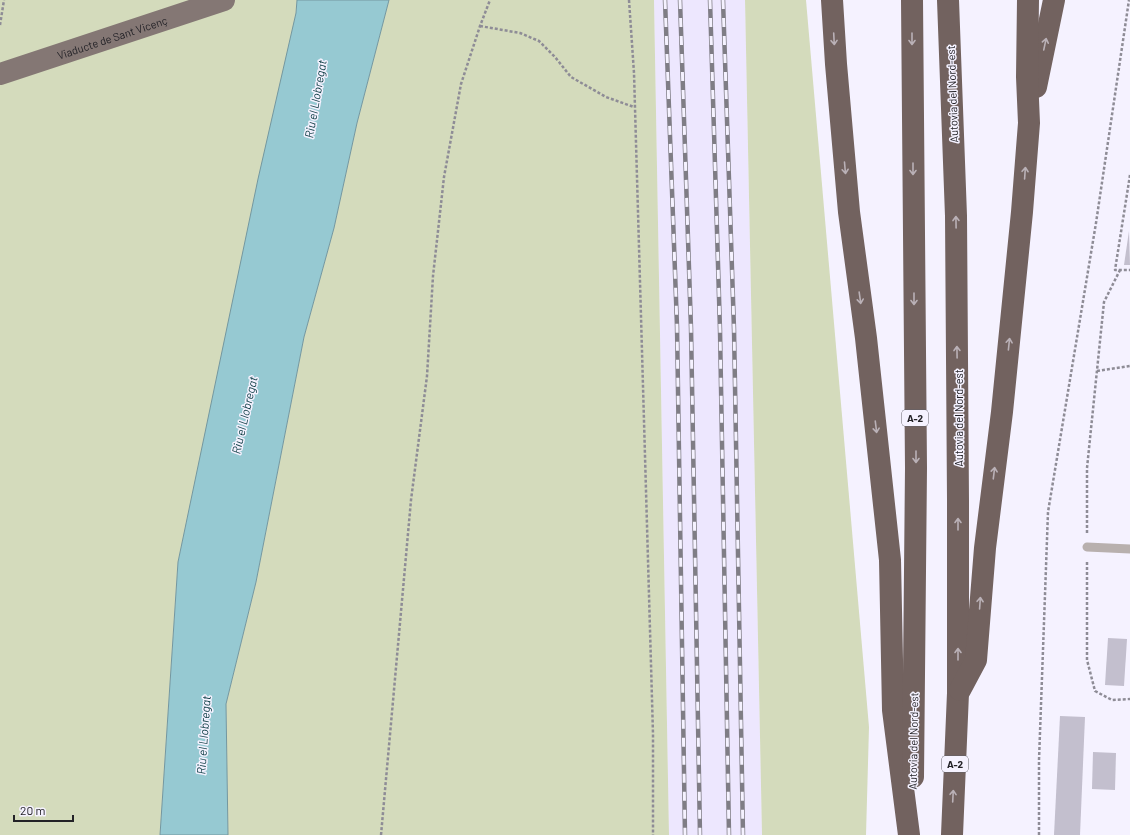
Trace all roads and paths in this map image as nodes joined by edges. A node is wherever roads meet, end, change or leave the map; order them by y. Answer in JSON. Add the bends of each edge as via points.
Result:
{"nodes":[{"id":1,"x":4,"y":0,"type":"edge"},
{"id":2,"x":224,"y":0,"type":"edge"},
{"id":3,"x":490,"y":0,"type":"edge"},
{"id":4,"x":629,"y":0,"type":"edge"},
{"id":5,"x":832,"y":0,"type":"edge"},
{"id":6,"x":912,"y":0,"type":"edge"},
{"id":7,"x":948,"y":0,"type":"edge"},
{"id":8,"x":1028,"y":0,"type":"edge"},
{"id":9,"x":1054,"y":0,"type":"edge"},
{"id":10,"x":1129,"y":0,"type":"edge"},
{"id":11,"x":0,"y":25,"type":"edge"},
{"id":12,"x":480,"y":26,"type":"junction"},
{"id":13,"x":0,"y":74,"type":"edge"},
{"id":14,"x":634,"y":107,"type":"junction"},
{"id":15,"x":1029,"y":123,"type":"junction"},
{"id":16,"x":1130,"y":175,"type":"edge"},
{"id":17,"x":1120,"y":270,"type":"junction"},
{"id":18,"x":1130,"y":270,"type":"edge"},
{"id":19,"x":1130,"y":366,"type":"edge"},
{"id":20,"x":1097,"y":371,"type":"junction"},
{"id":21,"x":1087,"y":547,"type":"junction"},
{"id":22,"x":1130,"y":549,"type":"edge"},
{"id":23,"x":958,"y":693,"type":"junction"},
{"id":24,"x":1130,"y":699,"type":"edge"},
{"id":25,"x":382,"y":835,"type":"edge"},
{"id":26,"x":653,"y":835,"type":"edge"},
{"id":27,"x":910,"y":835,"type":"edge"},
{"id":28,"x":952,"y":835,"type":"edge"},
{"id":29,"x":1039,"y":835,"type":"edge"}],
"edges":[{"from":1,"to":11,"type":"path"},
{"from":2,"to":13,"type":"main road","name":"Viaducte de Sant Vicenç"},
{"from":3,"to":12,"type":"path"},
{"from":4,"to":14,"type":"path"},
{"from":5,"to":27,"type":"highway","one_way":true,"via":[[849,212],[890,560],[893,710]]},
{"from":6,"to":27,"type":"highway","name":"Autovia del Nord-est","number":"A-2","one_way":true,"via":[[916,483]]},
{"from":23,"to":7,"type":"highway","name":"Autovia del Nord-est","number":"A-2","one_way":true,"via":[[956,216]]},
{"from":8,"to":15,"type":"highway"},
{"from":15,"to":9,"type":"highway","one_way":true},
{"from":10,"to":29,"type":"path","via":[[1095,230],[1048,512],[1039,760]]},
{"from":12,"to":14,"type":"path","via":[[520,32],[539,41],[571,77],[606,97]]},
{"from":12,"to":25,"type":"path","via":[[461,84],[444,177],[433,276],[428,376],[411,500]]},
{"from":14,"to":26,"type":"path","via":[[653,734]]},
{"from":23,"to":15,"type":"highway","one_way":true,"via":[[976,660],[985,548],[1002,412]]},
{"from":16,"to":17,"type":"path","via":[[1115,270]]},
{"from":17,"to":18,"type":"path"},
{"from":17,"to":20,"type":"path","via":[[1104,302]]},
{"from":19,"to":20,"type":"path"},
{"from":20,"to":21,"type":"path","via":[[1087,468]]},
{"from":21,"to":22,"type":"lane"},
{"from":21,"to":24,"type":"path","via":[[1087,660],[1095,691],[1112,700]]},
{"from":28,"to":23,"type":"highway","name":"Autovia del Nord-est","number":"A-2","one_way":true}]}
